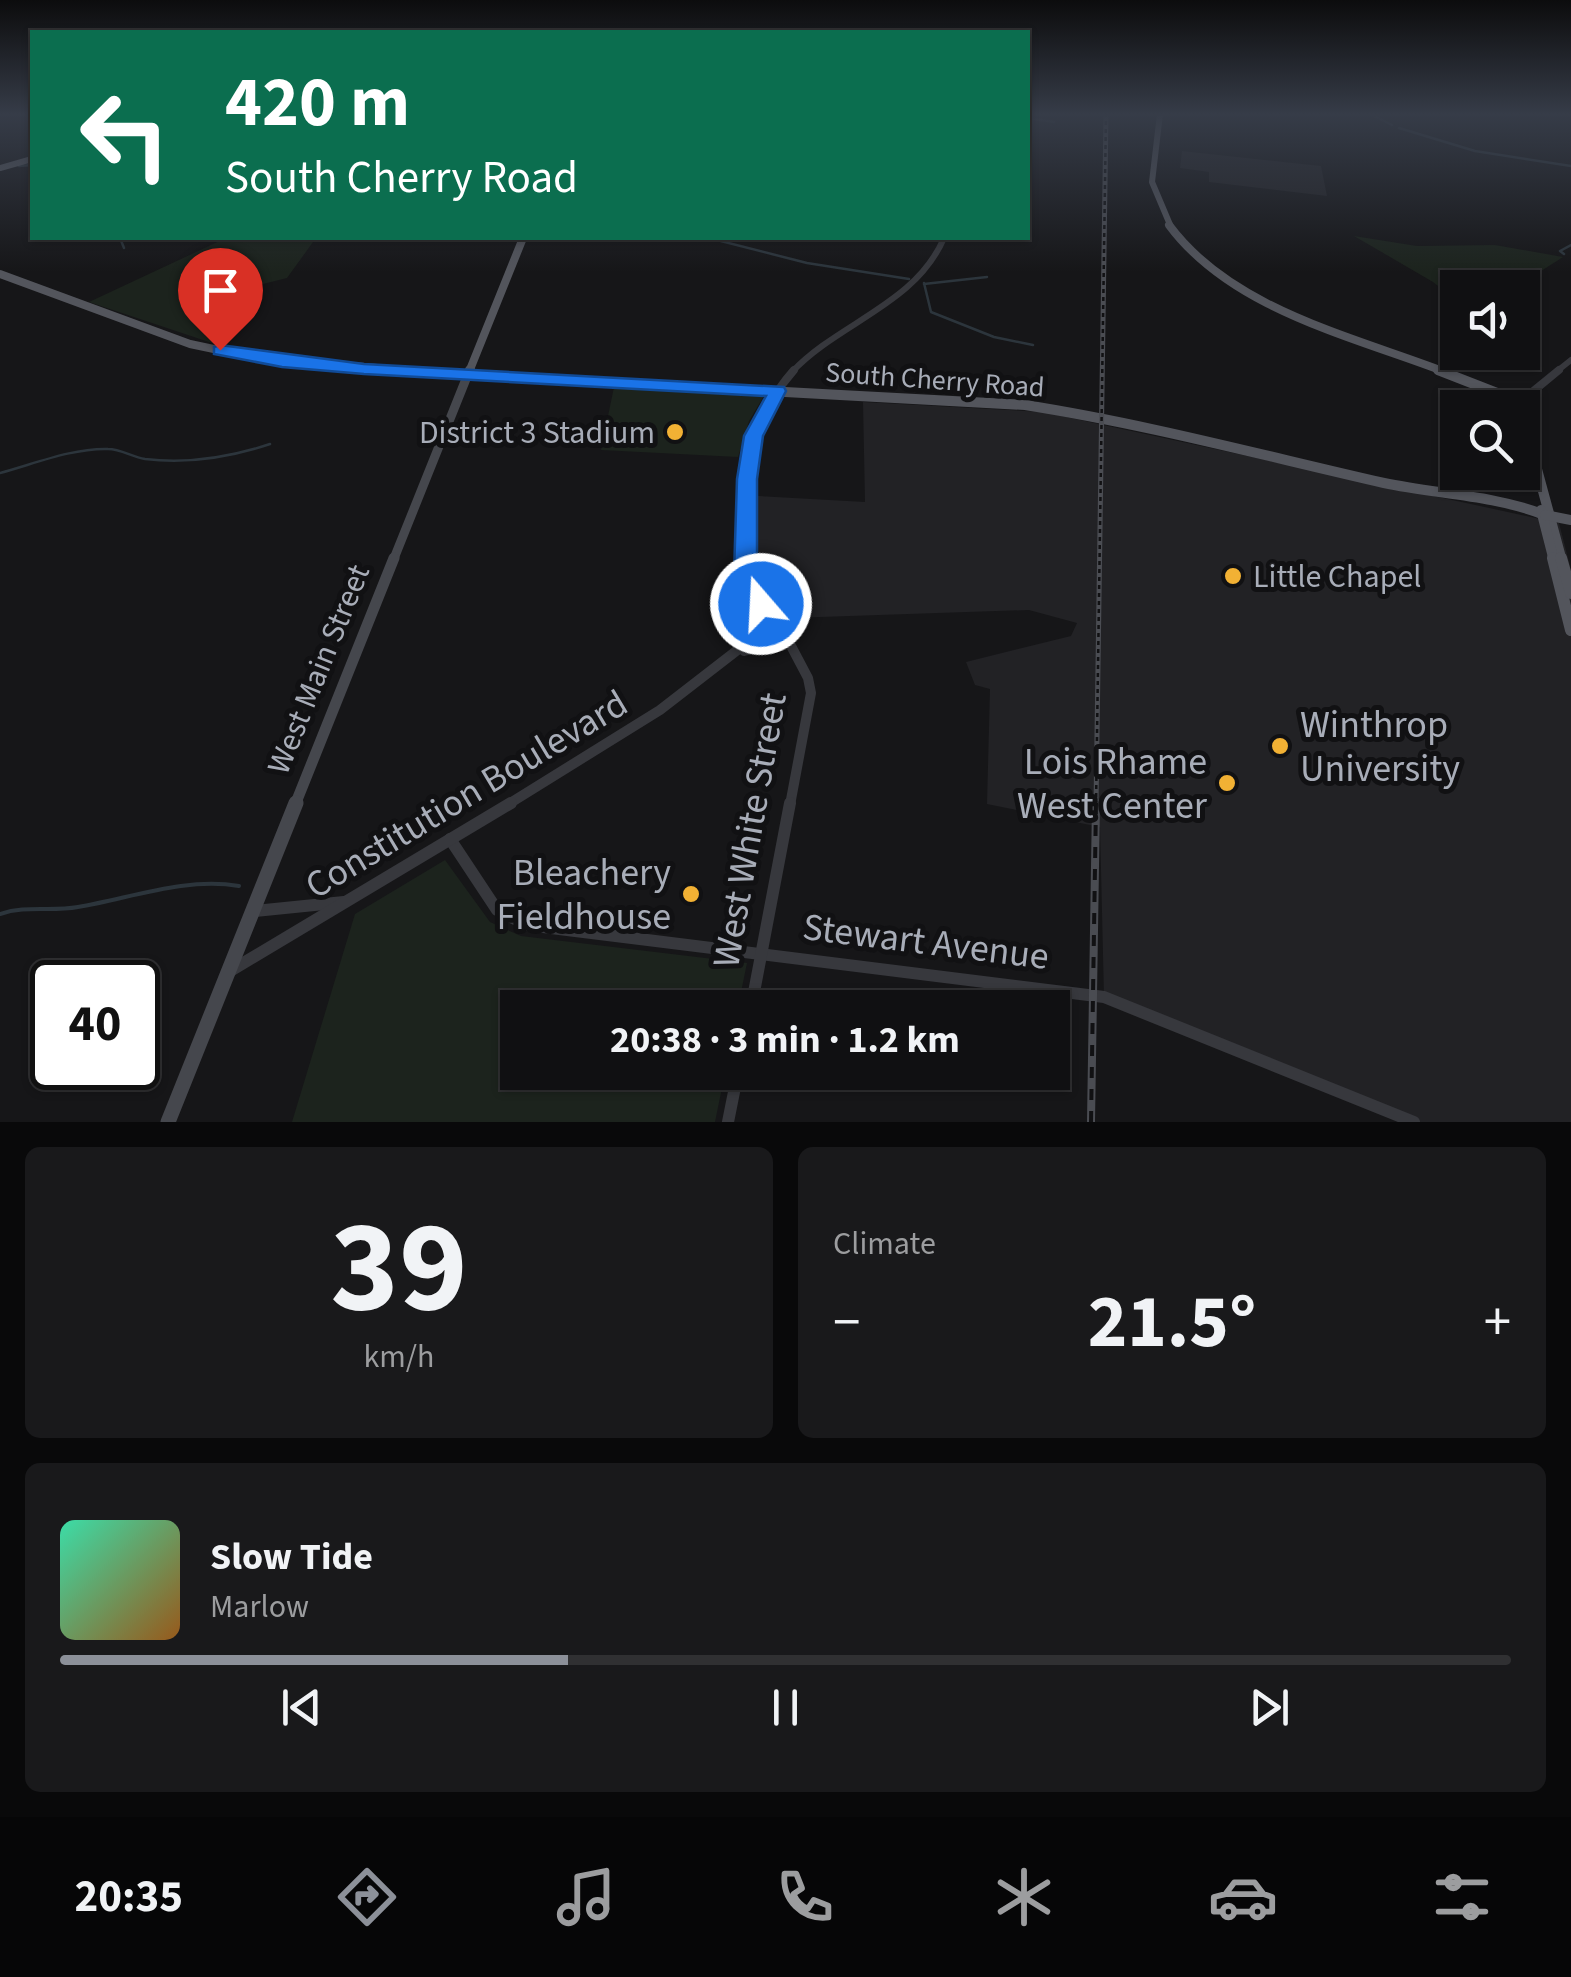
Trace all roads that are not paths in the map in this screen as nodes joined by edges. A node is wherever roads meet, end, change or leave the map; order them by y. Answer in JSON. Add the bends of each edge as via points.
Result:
{"nodes":[{"id":1,"x":1154,"y":166,"type":"edge"},
{"id":2,"x":522,"y":240,"type":"edge"},
{"id":3,"x":943,"y":240,"type":"edge"},
{"id":4,"x":0,"y":274,"type":"edge"},
{"id":5,"x":1571,"y":360,"type":"edge"},
{"id":6,"x":468,"y":374,"type":"junction"},
{"id":7,"x":1478,"y":390,"type":"edge"},
{"id":8,"x":1540,"y":390,"type":"edge"},
{"id":9,"x":777,"y":391,"type":"junction"},
{"id":10,"x":1540,"y":488,"type":"edge"},
{"id":11,"x":1546,"y":515,"type":"junction"},
{"id":12,"x":1571,"y":520,"type":"edge"},
{"id":13,"x":748,"y":588,"type":"junction"},
{"id":14,"x":1571,"y":593,"type":"edge"},
{"id":15,"x":780,"y":620,"type":"junction"},
{"id":16,"x":757,"y":630,"type":"junction"},
{"id":17,"x":1571,"y":630,"type":"edge"},
{"id":18,"x":789,"y":642,"type":"junction"},
{"id":19,"x":770,"y":645,"type":"junction"},
{"id":20,"x":730,"y":658,"type":"junction"},
{"id":21,"x":802,"y":665,"type":"junction"},
{"id":22,"x":450,"y":840,"type":"junction"},
{"id":23,"x":347,"y":901,"type":"junction"},
{"id":24,"x":255,"y":912,"type":"junction"},
{"id":25,"x":762,"y":953,"type":"junction"},
{"id":26,"x":230,"y":971,"type":"junction"},
{"id":27,"x":755,"y":990,"type":"edge"},
{"id":28,"x":734,"y":1090,"type":"edge"},
{"id":29,"x":168,"y":1122,"type":"edge"},
{"id":30,"x":728,"y":1122,"type":"edge"},
{"id":31,"x":1414,"y":1122,"type":"edge"}],
"edges":[{"from":1,"to":7,"type":"main road","via":[[1152,182],[1174,230],[1218,274],[1302,317]]},
{"from":2,"to":6,"type":"main road","name":"West Main Street"},
{"from":3,"to":9,"type":"street","via":[[924,274],[824,344]]},
{"from":4,"to":6,"type":"main road","name":"South Cherry Road","via":[[213,350],[282,362]]},
{"from":5,"to":8,"type":"street"},
{"from":6,"to":9,"type":"main road","name":"South Cherry Road"},
{"from":6,"to":24,"type":"main road","name":"West Main Street"},
{"from":9,"to":11,"type":"main road","name":"South Cherry Road","via":[[1000,402],[1101,418]]},
{"from":9,"to":13,"type":"street","via":[[758,423],[749,460]]},
{"from":10,"to":11,"type":"main road"},
{"from":11,"to":12,"type":"main road","name":"South Cherry Road"},
{"from":11,"to":14,"type":"main road"},
{"from":11,"to":17,"type":"main road"},
{"from":13,"to":15,"type":"street"},
{"from":13,"to":16,"type":"street"},
{"from":13,"to":20,"type":"street","via":[[748,628]]},
{"from":15,"to":16,"type":"street","name":"Constitution Boulevard"},
{"from":15,"to":18,"type":"street","via":[[792,629]]},
{"from":16,"to":19,"type":"street"},
{"from":16,"to":20,"type":"street","name":"Constitution Boulevard"},
{"from":18,"to":19,"type":"street","name":"Constitution Boulevard"},
{"from":18,"to":21,"type":"street","name":"West White Street"},
{"from":19,"to":20,"type":"street","name":"Constitution Boulevard"},
{"from":19,"to":21,"type":"street","name":"West White Street"},
{"from":20,"to":22,"type":"street","name":"Constitution Boulevard","via":[[660,710]]},
{"from":21,"to":25,"type":"street","name":"West White Street","via":[[811,693],[807,724]]},
{"from":22,"to":23,"type":"street","name":"Constitution Boulevard"},
{"from":22,"to":25,"type":"street","name":"Stewart Avenue","via":[[490,902],[513,920]]},
{"from":23,"to":24,"type":"street"},
{"from":23,"to":26,"type":"street","name":"Constitution Boulevard"},
{"from":24,"to":26,"type":"main road","name":"West Main Street"},
{"from":25,"to":27,"type":"street","name":"West White Street"},
{"from":25,"to":31,"type":"street","name":"Stewart Avenue","via":[[1104,997]]},
{"from":26,"to":29,"type":"main road","name":"West Main Street"},
{"from":28,"to":30,"type":"street"}]}
